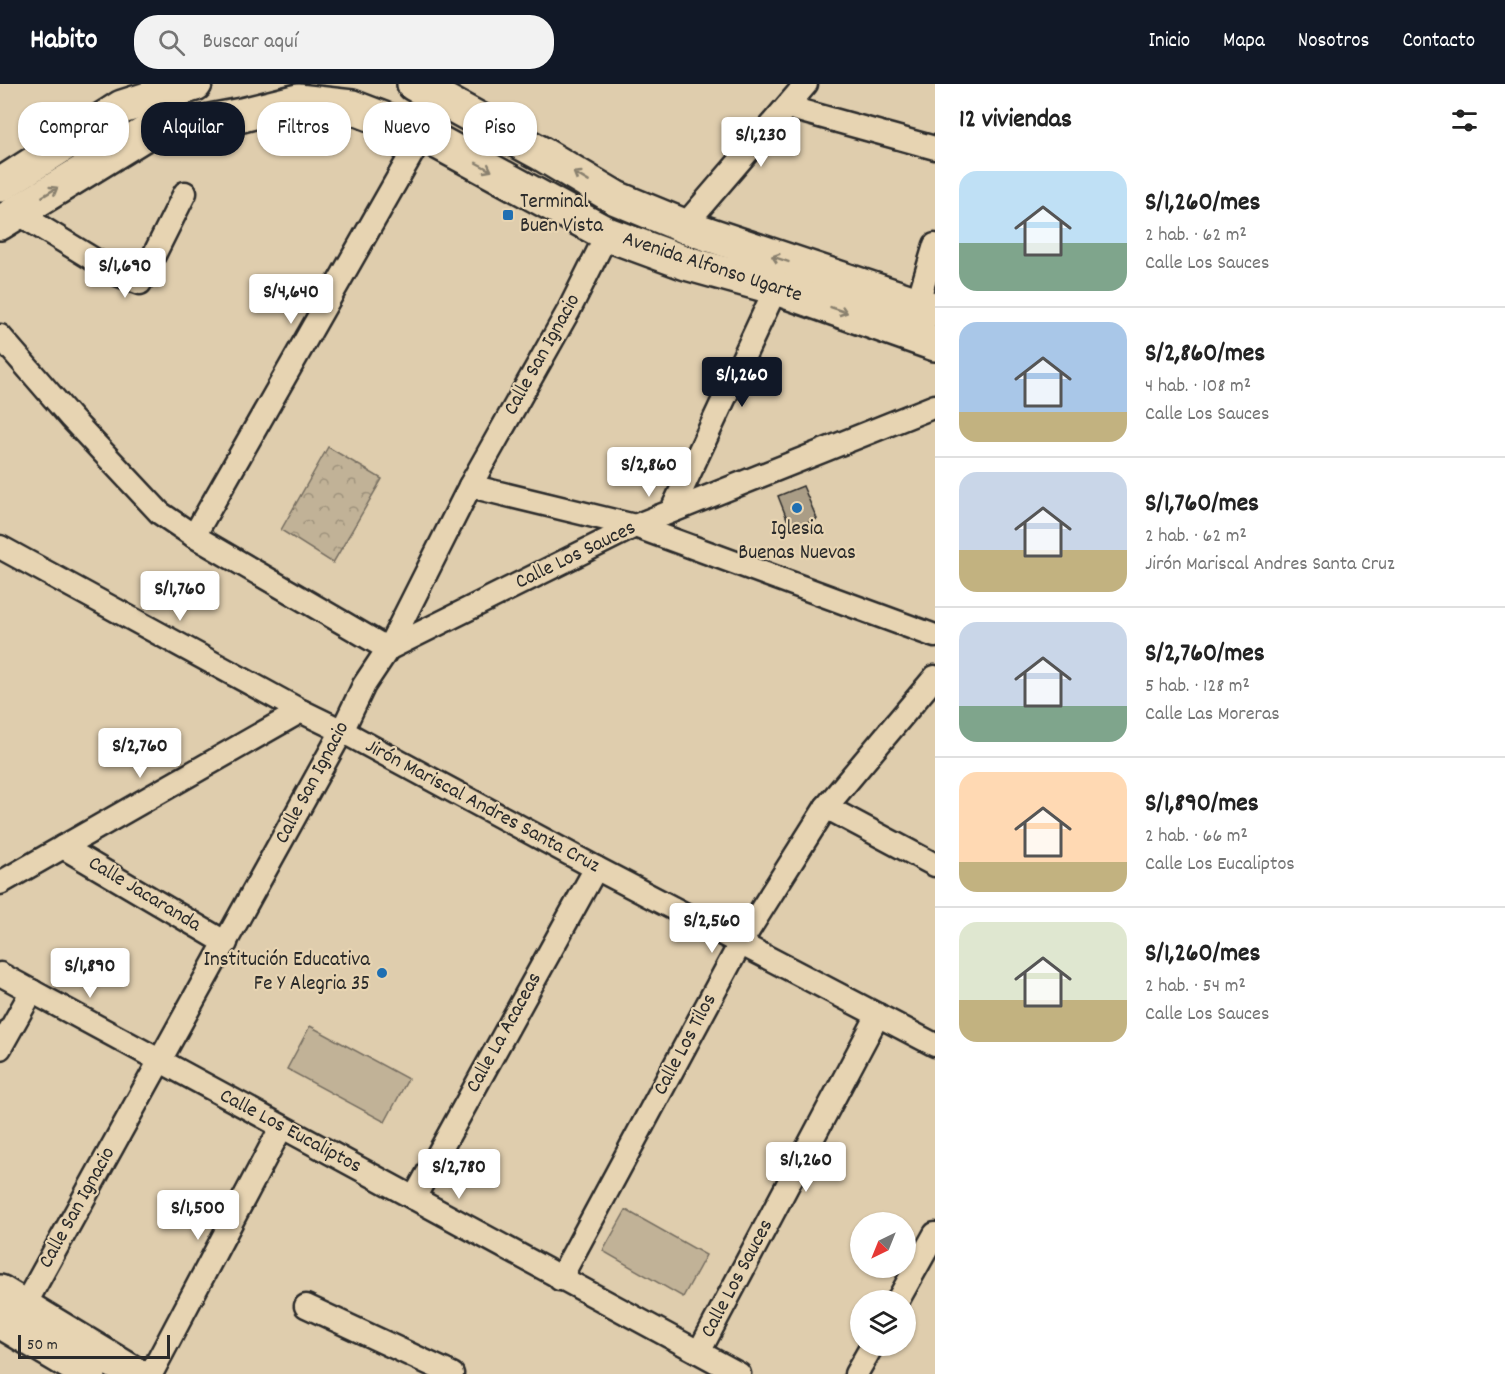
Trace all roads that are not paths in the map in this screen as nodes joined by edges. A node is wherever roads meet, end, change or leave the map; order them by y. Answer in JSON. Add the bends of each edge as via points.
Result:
{"nodes":[{"id":1,"x":195,"y":84,"type":"edge"},
{"id":2,"x":414,"y":84,"type":"edge"},
{"id":3,"x":806,"y":84,"type":"edge"},
{"id":4,"x":787,"y":107,"type":"junction"},
{"id":5,"x":363,"y":111,"type":"edge"},
{"id":6,"x":935,"y":148,"type":"edge"},
{"id":7,"x":451,"y":149,"type":"edge"},
{"id":8,"x":410,"y":156,"type":"edge"},
{"id":9,"x":185,"y":193,"type":"dead end"},
{"id":10,"x":5,"y":206,"type":"edge"},
{"id":11,"x":684,"y":226,"type":"junction"},
{"id":12,"x":608,"y":234,"type":"junction"},
{"id":13,"x":935,"y":245,"type":"edge"},
{"id":14,"x":776,"y":288,"type":"junction"},
{"id":15,"x":926,"y":308,"type":"edge"},
{"id":16,"x":0,"y":336,"type":"edge"},
{"id":17,"x":935,"y":344,"type":"edge"},
{"id":18,"x":935,"y":406,"type":"edge"},
{"id":19,"x":470,"y":486,"type":"junction"},
{"id":20,"x":672,"y":510,"type":"junction"},
{"id":21,"x":635,"y":526,"type":"junction"},
{"id":22,"x":194,"y":536,"type":"junction"},
{"id":23,"x":0,"y":547,"type":"edge"},
{"id":24,"x":935,"y":636,"type":"edge"},
{"id":25,"x":388,"y":649,"type":"junction"},
{"id":26,"x":935,"y":677,"type":"edge"},
{"id":27,"x":301,"y":711,"type":"junction"},
{"id":28,"x":342,"y":731,"type":"junction"},
{"id":29,"x":826,"y":807,"type":"junction"},
{"id":30,"x":63,"y":847,"type":"junction"},
{"id":31,"x":935,"y":865,"type":"edge"},
{"id":32,"x":596,"y":868,"type":"junction"},
{"id":33,"x":0,"y":883,"type":"edge"},
{"id":34,"x":741,"y":942,"type":"junction"},
{"id":35,"x":226,"y":943,"type":"junction"},
{"id":36,"x":0,"y":974,"type":"edge"},
{"id":37,"x":32,"y":991,"type":"junction"},
{"id":38,"x":878,"y":1014,"type":"junction"},
{"id":39,"x":935,"y":1045,"type":"edge"},
{"id":40,"x":0,"y":1048,"type":"edge"},
{"id":41,"x":160,"y":1061,"type":"junction"},
{"id":42,"x":281,"y":1128,"type":"junction"},
{"id":43,"x":414,"y":1198,"type":"junction"},
{"id":44,"x":935,"y":1234,"type":"edge"},
{"id":45,"x":560,"y":1279,"type":"junction"},
{"id":46,"x":904,"y":1290,"type":"edge"},
{"id":47,"x":306,"y":1306,"type":"dead end"},
{"id":48,"x":9,"y":1312,"type":"edge"},
{"id":49,"x":699,"y":1352,"type":"junction"},
{"id":50,"x":866,"y":1356,"type":"edge"},
{"id":51,"x":89,"y":1374,"type":"edge"},
{"id":52,"x":135,"y":1374,"type":"edge"},
{"id":53,"x":151,"y":1374,"type":"edge"},
{"id":54,"x":452,"y":1374,"type":"edge"},
{"id":55,"x":739,"y":1374,"type":"edge"},
{"id":56,"x":856,"y":1374,"type":"edge"}],
"edges":[{"from":1,"to":10,"type":"main road","via":[[123,106]]},
{"from":11,"to":2,"type":"main road","name":"Avenida Alfonso Ugarte","one_way":true,"via":[[616,198]]},
{"from":3,"to":4,"type":"street"},
{"from":4,"to":6,"type":"street"},
{"from":4,"to":11,"type":"street"},
{"from":10,"to":5,"type":"main road","name":"Avenida Alfonso Ugarte","one_way":true,"via":[[146,133],[298,101]]},
{"from":7,"to":12,"type":"main road","name":"Avenida Alfonso Ugarte","one_way":true},
{"from":8,"to":22,"type":"street"},
{"from":9,"to":10,"type":"street","via":[[140,283],[119,275]]},
{"from":15,"to":11,"type":"main road","name":"Avenida Alfonso Ugarte","one_way":true},
{"from":12,"to":14,"type":"main road","name":"Avenida Alfonso Ugarte","via":[[686,263]]},
{"from":12,"to":19,"type":"street","name":"Calle San Ignacio"},
{"from":13,"to":15,"type":"street"},
{"from":14,"to":17,"type":"main road","name":"Avenida Alfonso Ugarte","one_way":true},
{"from":14,"to":20,"type":"street"},
{"from":16,"to":22,"type":"street","via":[[128,481],[160,513]]},
{"from":18,"to":20,"type":"street","name":"Calle Los Sauces"},
{"from":19,"to":21,"type":"street"},
{"from":19,"to":25,"type":"street","name":"Calle San Ignacio"},
{"from":20,"to":21,"type":"street","name":"Calle Los Sauces"},
{"from":21,"to":24,"type":"street"},
{"from":21,"to":25,"type":"street","name":"Calle Los Sauces"},
{"from":22,"to":25,"type":"street"},
{"from":23,"to":27,"type":"street","name":"Jirón Mariscal Andres Santa Cruz"},
{"from":25,"to":28,"type":"street","name":"Calle San Ignacio","via":[[364,685]]},
{"from":26,"to":29,"type":"street","name":"Calle Los Tilos"},
{"from":27,"to":28,"type":"street","name":"Jirón Mariscal Andres Santa Cruz"},
{"from":27,"to":30,"type":"street"},
{"from":28,"to":32,"type":"street","name":"Jirón Mariscal Andres Santa Cruz"},
{"from":28,"to":35,"type":"street","name":"Calle San Ignacio"},
{"from":29,"to":31,"type":"street"},
{"from":29,"to":34,"type":"street","name":"Calle Los Tilos"},
{"from":30,"to":33,"type":"street"},
{"from":30,"to":35,"type":"street","name":"Calle Jacaranda"},
{"from":32,"to":34,"type":"street","name":"Jirón Mariscal Andres Santa Cruz"},
{"from":32,"to":43,"type":"street","name":"Calle La Acaceas"},
{"from":34,"to":38,"type":"street","name":"Jirón Mariscal Andres Santa Cruz"},
{"from":34,"to":45,"type":"street","name":"Calle Los Tilos"},
{"from":35,"to":41,"type":"street","name":"Calle San Ignacio"},
{"from":36,"to":37,"type":"street","name":"Calle Los Eucaliptos"},
{"from":37,"to":40,"type":"street"},
{"from":37,"to":41,"type":"street","name":"Calle Los Eucaliptos"},
{"from":38,"to":39,"type":"street","name":"Jirón Mariscal Andres Santa Cruz"},
{"from":38,"to":49,"type":"street","name":"Calle Los Sauces"},
{"from":41,"to":42,"type":"street","name":"Calle Los Eucaliptos"},
{"from":41,"to":48,"type":"street","name":"Calle San Ignacio"},
{"from":42,"to":43,"type":"street","name":"Calle Los Eucaliptos"},
{"from":42,"to":53,"type":"street"},
{"from":43,"to":45,"type":"street","name":"Calle Los Eucaliptos"},
{"from":44,"to":46,"type":"street"},
{"from":45,"to":49,"type":"street","name":"Calle Los Eucaliptos"},
{"from":47,"to":54,"type":"street"},
{"from":48,"to":51,"type":"main road"},
{"from":48,"to":52,"type":"main road"},
{"from":49,"to":55,"type":"street","name":"Calle Los Eucaliptos"},
{"from":50,"to":56,"type":"street"}]}
